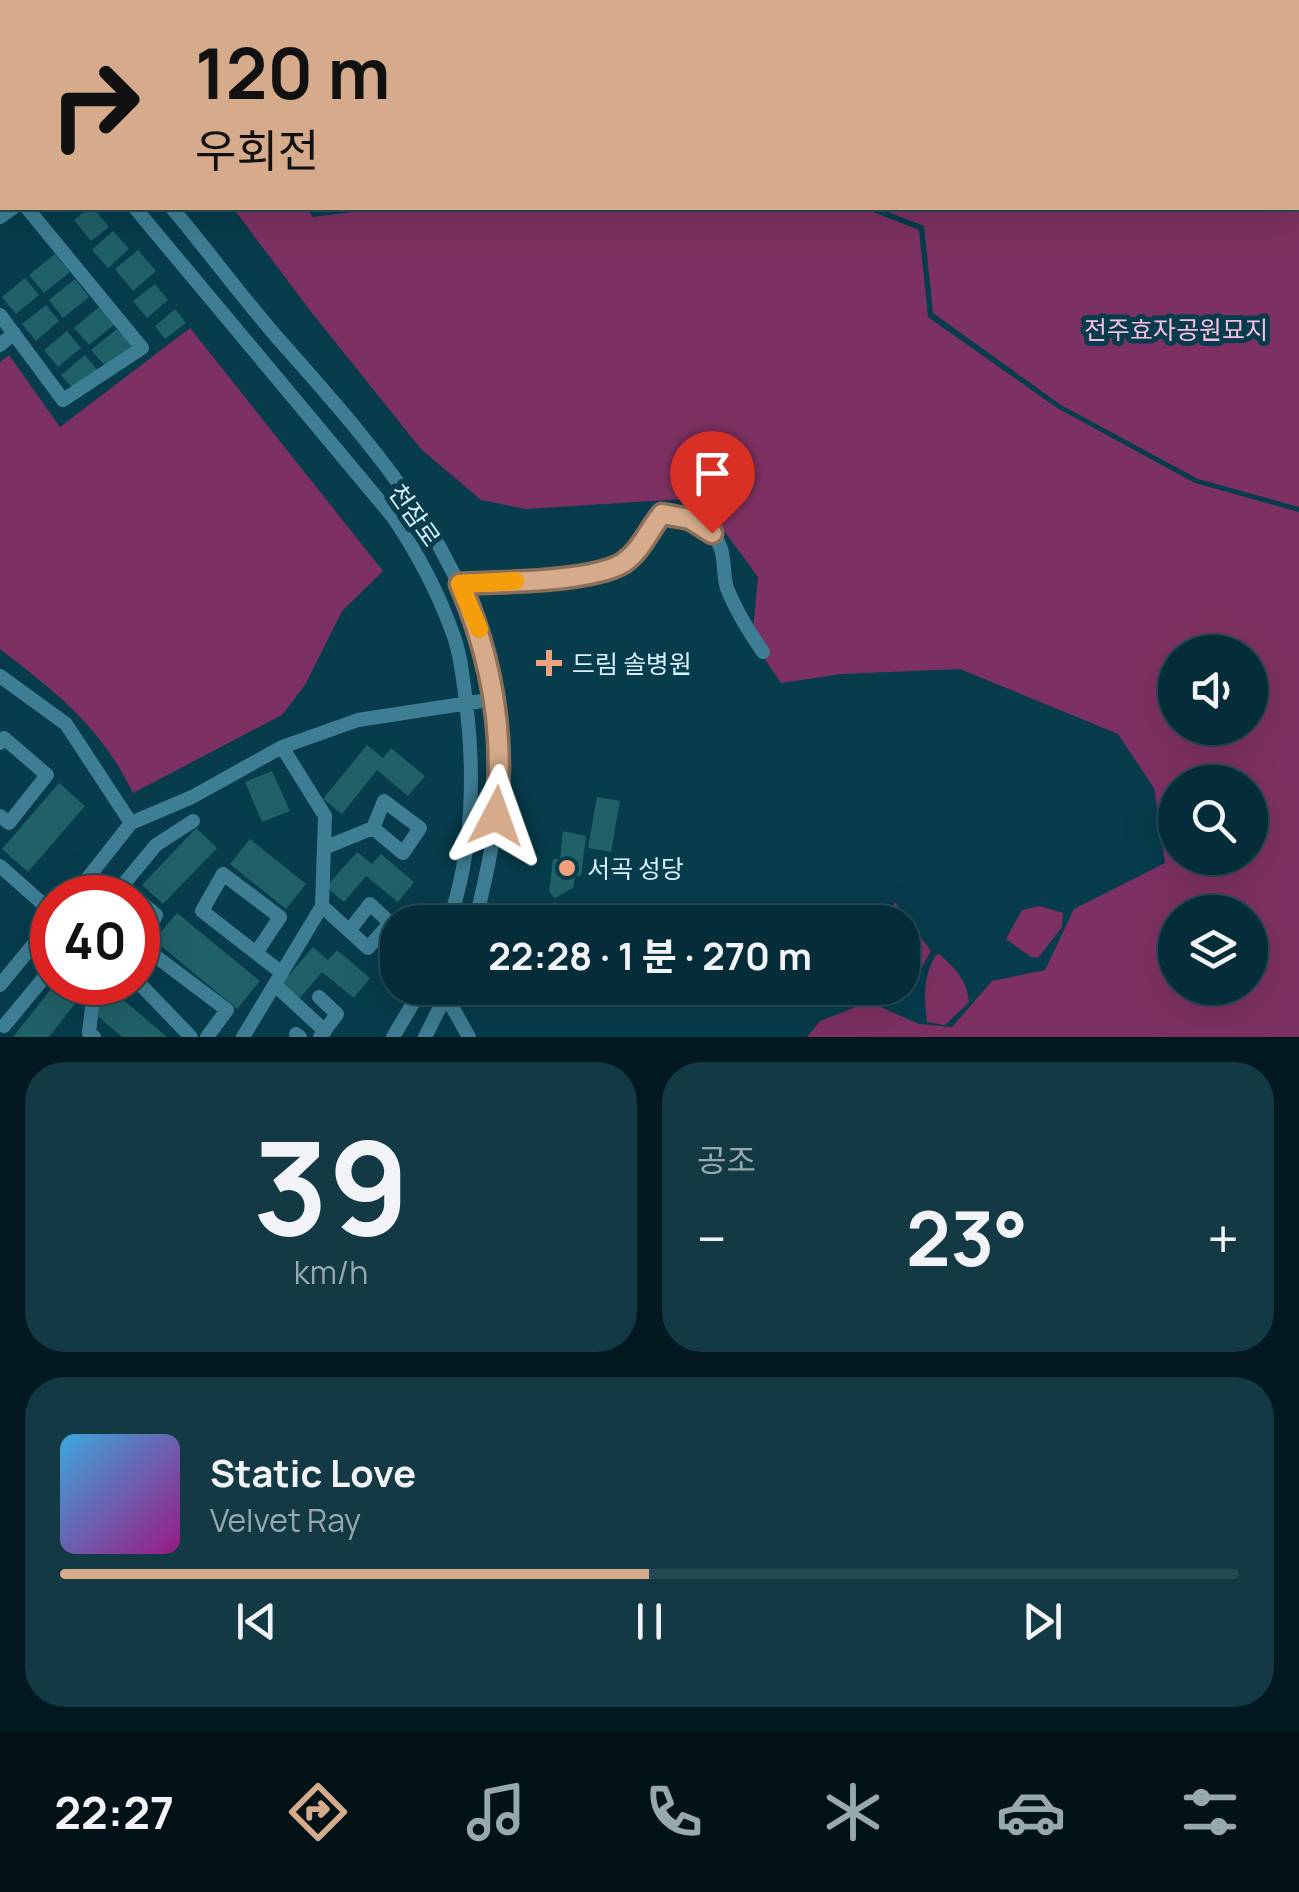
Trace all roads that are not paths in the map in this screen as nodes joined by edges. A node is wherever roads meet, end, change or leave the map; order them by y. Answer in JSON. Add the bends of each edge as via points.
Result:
{"nodes":[{"id":1,"x":29,"y":210,"type":"edge"},
{"id":2,"x":137,"y":210,"type":"edge"},
{"id":3,"x":174,"y":210,"type":"edge"},
{"id":4,"x":0,"y":315,"type":"edge"},
{"id":5,"x":14,"y":334,"type":"junction"},
{"id":6,"x":0,"y":344,"type":"edge"},
{"id":7,"x":460,"y":584,"type":"junction"},
{"id":8,"x":763,"y":652,"type":"dead end"},
{"id":9,"x":0,"y":676,"type":"edge"},
{"id":10,"x":495,"y":699,"type":"junction"},
{"id":11,"x":466,"y":702,"type":"junction"},
{"id":12,"x":0,"y":743,"type":"edge"},
{"id":13,"x":282,"y":746,"type":"junction"},
{"id":14,"x":0,"y":816,"type":"edge"},
{"id":15,"x":193,"y":821,"type":"dead end"},
{"id":16,"x":131,"y":823,"type":"junction"},
{"id":17,"x":373,"y":828,"type":"dead end"},
{"id":18,"x":324,"y":848,"type":"junction"},
{"id":19,"x":0,"y":866,"type":"edge"},
{"id":20,"x":90,"y":875,"type":"edge"},
{"id":21,"x":130,"y":875,"type":"edge"},
{"id":22,"x":30,"y":893,"type":"edge"},
{"id":23,"x":453,"y":905,"type":"edge"},
{"id":24,"x":479,"y":905,"type":"edge"},
{"id":25,"x":322,"y":906,"type":"junction"},
{"id":26,"x":348,"y":930,"type":"dead end"},
{"id":27,"x":30,"y":949,"type":"edge"},
{"id":28,"x":256,"y":954,"type":"junction"},
{"id":29,"x":160,"y":965,"type":"edge"},
{"id":30,"x":278,"y":979,"type":"junction"},
{"id":31,"x":0,"y":985,"type":"edge"},
{"id":32,"x":30,"y":995,"type":"edge"},
{"id":33,"x":319,"y":997,"type":"dead end"},
{"id":34,"x":92,"y":1005,"type":"edge"},
{"id":35,"x":160,"y":1005,"type":"edge"},
{"id":36,"x":412,"y":1005,"type":"edge"},
{"id":37,"x":441,"y":1005,"type":"edge"},
{"id":38,"x":454,"y":1005,"type":"edge"},
{"id":39,"x":4,"y":1026,"type":"dead end"},
{"id":40,"x":322,"y":1034,"type":"edge"},
{"id":41,"x":94,"y":1037,"type":"edge"},
{"id":42,"x":191,"y":1037,"type":"edge"},
{"id":43,"x":207,"y":1037,"type":"edge"},
{"id":44,"x":243,"y":1037,"type":"edge"},
{"id":45,"x":393,"y":1037,"type":"edge"},
{"id":46,"x":425,"y":1037,"type":"edge"},
{"id":47,"x":469,"y":1037,"type":"edge"}],
"edges":[{"from":1,"to":5,"type":"street","via":[[142,348],[63,400]]},
{"from":2,"to":11,"type":"street","name":"천잠로","via":[[410,543],[454,638]]},
{"from":3,"to":7,"type":"street","name":"천잠로","via":[[340,407],[403,490]]},
{"from":4,"to":5,"type":"street"},
{"from":5,"to":6,"type":"street"},
{"from":7,"to":8,"type":"street","via":[[610,570],[643,544],[662,514],[690,519],[721,548],[726,586]]},
{"from":7,"to":10,"type":"street","name":"천잠로","via":[[480,632]]},
{"from":9,"to":16,"type":"street","via":[[66,724]]},
{"from":10,"to":11,"type":"street"},
{"from":10,"to":24,"type":"street","name":"천잠로","via":[[500,776]]},
{"from":11,"to":13,"type":"street","via":[[358,720]]},
{"from":11,"to":23,"type":"street","name":"천잠로","via":[[472,806]]},
{"from":12,"to":14,"type":"street","via":[[4,738],[48,774],[9,823]]},
{"from":13,"to":16,"type":"street"},
{"from":13,"to":18,"type":"street","via":[[326,816]]},
{"from":15,"to":21,"type":"street","via":[[156,845]]},
{"from":16,"to":20,"type":"street"},
{"from":17,"to":18,"type":"street"},
{"from":18,"to":25,"type":"street"},
{"from":19,"to":22,"type":"street"},
{"from":25,"to":26,"type":"street"},
{"from":25,"to":30,"type":"street"},
{"from":27,"to":31,"type":"street"},
{"from":28,"to":28,"type":"street","via":[[202,911],[222,874],[280,917]]},
{"from":28,"to":30,"type":"street"},
{"from":29,"to":43,"type":"street","via":[[227,1010]]},
{"from":30,"to":40,"type":"street"},
{"from":30,"to":44,"type":"street"},
{"from":32,"to":39,"type":"street"},
{"from":33,"to":40,"type":"street","via":[[337,1014]]},
{"from":34,"to":41,"type":"street"},
{"from":35,"to":42,"type":"street"},
{"from":36,"to":45,"type":"street"},
{"from":37,"to":46,"type":"street"},
{"from":38,"to":47,"type":"street"}]}
